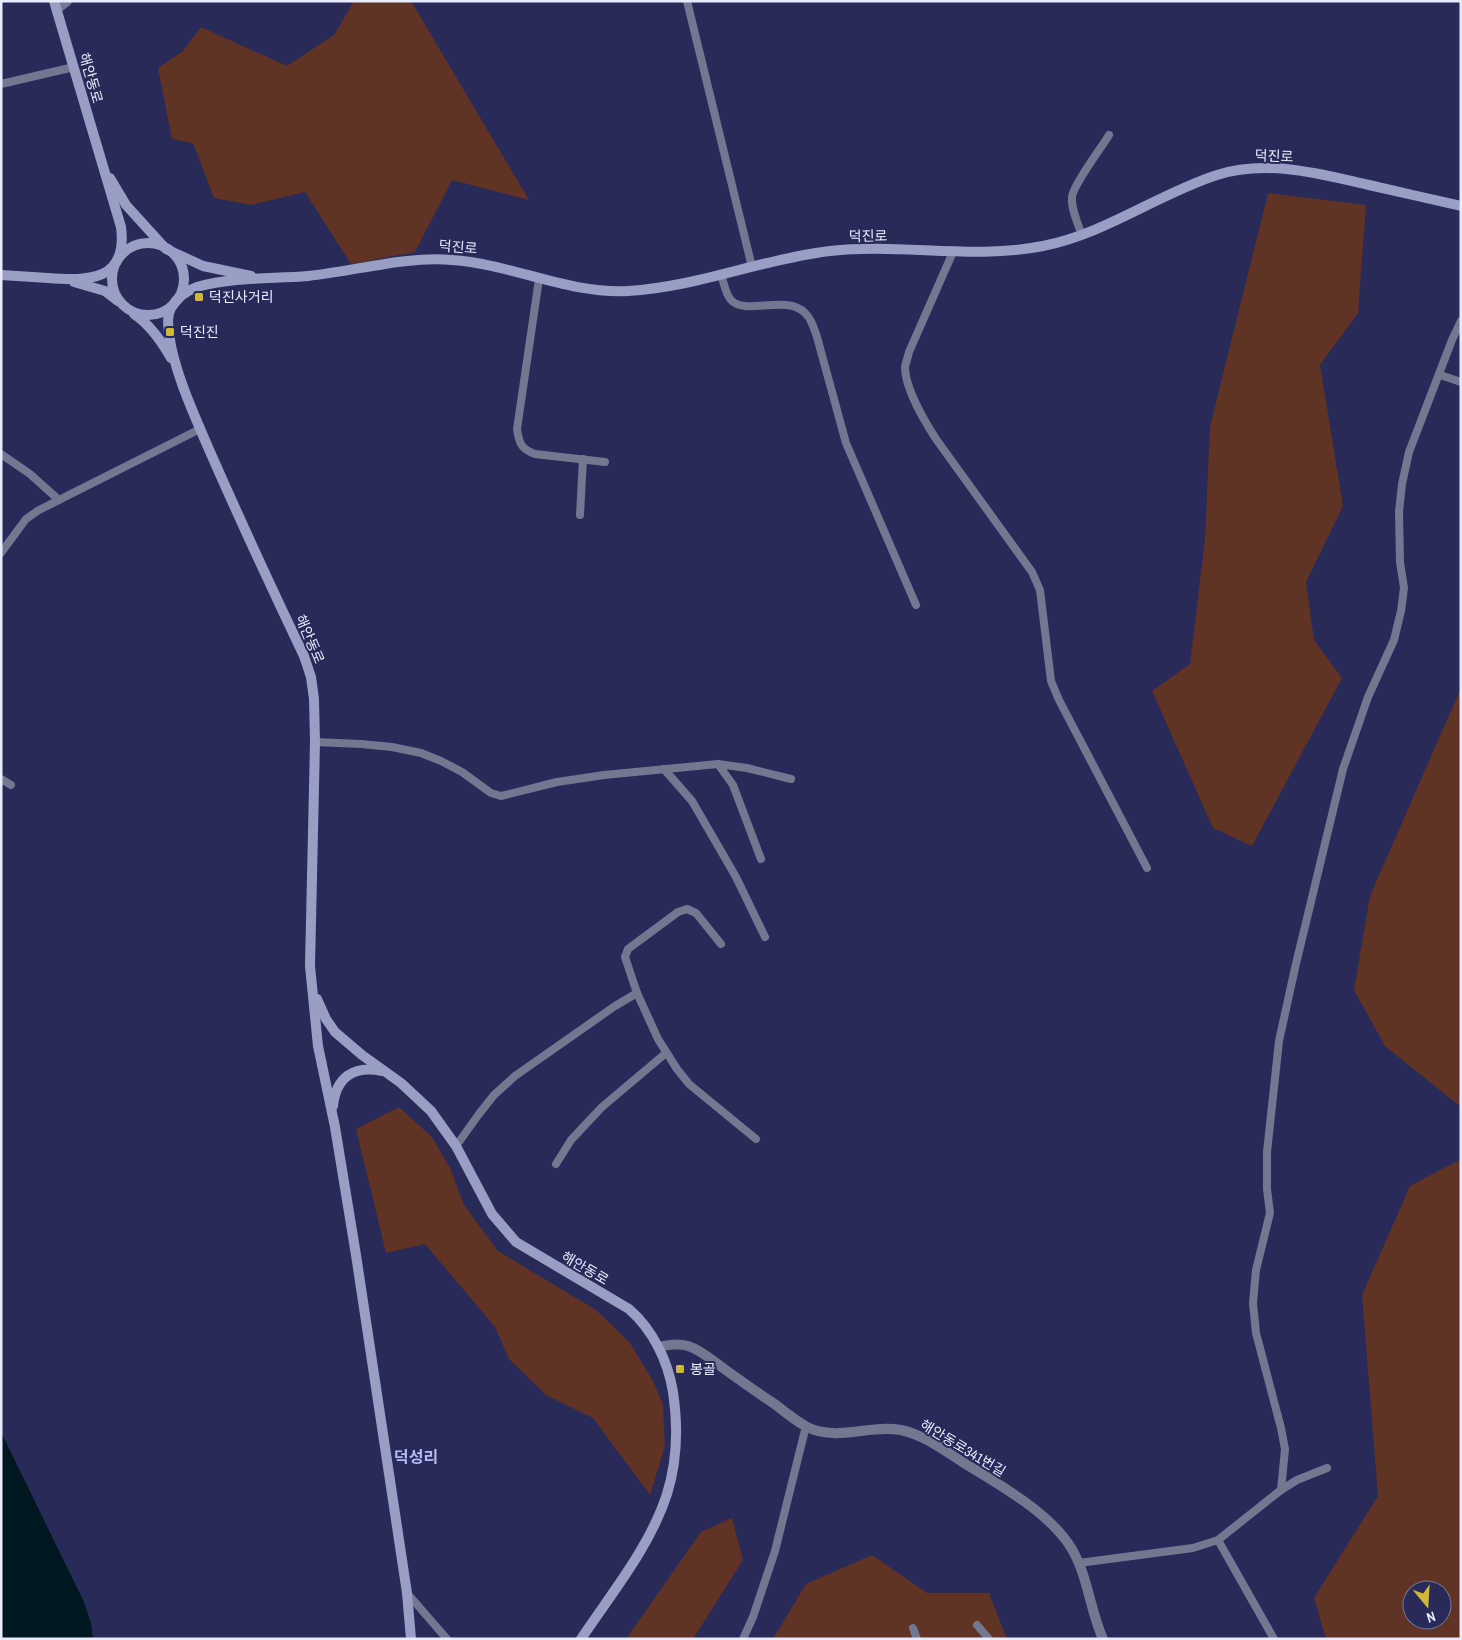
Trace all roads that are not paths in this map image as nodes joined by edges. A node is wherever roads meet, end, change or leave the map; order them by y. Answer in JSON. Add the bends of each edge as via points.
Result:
{"nodes":[{"id":1,"x":67,"y":1,"type":"edge"},
{"id":2,"x":687,"y":1,"type":"edge"},
{"id":3,"x":55,"y":5,"type":"edge"},
{"id":4,"x":74,"y":68,"type":"junction"},
{"id":5,"x":1,"y":84,"type":"edge"},
{"id":6,"x":1110,"y":135,"type":"dead end"},
{"id":7,"x":102,"y":162,"type":"junction"},
{"id":8,"x":1461,"y":206,"type":"edge"},
{"id":9,"x":1082,"y":235,"type":"junction"},
{"id":10,"x":166,"y":249,"type":"junction"},
{"id":11,"x":953,"y":252,"type":"junction"},
{"id":12,"x":120,"y":257,"type":"junction"},
{"id":13,"x":752,"y":267,"type":"junction"},
{"id":14,"x":722,"y":274,"type":"junction"},
{"id":15,"x":1,"y":275,"type":"edge"},
{"id":16,"x":59,"y":279,"type":"junction"},
{"id":17,"x":266,"y":279,"type":"junction"},
{"id":18,"x":539,"y":279,"type":"junction"},
{"id":19,"x":121,"y":303,"type":"junction"},
{"id":20,"x":172,"y":306,"type":"junction"},
{"id":21,"x":129,"y":310,"type":"junction"},
{"id":22,"x":1461,"y":321,"type":"edge"},
{"id":23,"x":180,"y":374,"type":"junction"},
{"id":24,"x":1440,"y":375,"type":"junction"},
{"id":25,"x":1461,"y":382,"type":"edge"},
{"id":26,"x":200,"y":429,"type":"junction"},
{"id":27,"x":1,"y":454,"type":"edge"},
{"id":28,"x":583,"y":459,"type":"junction"},
{"id":29,"x":605,"y":462,"type":"dead end"},
{"id":30,"x":60,"y":500,"type":"junction"},
{"id":31,"x":580,"y":515,"type":"dead end"},
{"id":32,"x":1,"y":553,"type":"edge"},
{"id":33,"x":916,"y":605,"type":"dead end"},
{"id":34,"x":315,"y":742,"type":"junction"},
{"id":35,"x":718,"y":764,"type":"junction"},
{"id":36,"x":664,"y":769,"type":"junction"},
{"id":37,"x":1,"y":778,"type":"edge"},
{"id":38,"x":792,"y":779,"type":"dead end"},
{"id":39,"x":11,"y":784,"type":"dead end"},
{"id":40,"x":761,"y":859,"type":"dead end"},
{"id":41,"x":1147,"y":868,"type":"dead end"},
{"id":42,"x":765,"y":938,"type":"dead end"},
{"id":43,"x":721,"y":944,"type":"dead end"},
{"id":44,"x":310,"y":966,"type":"junction"},
{"id":45,"x":638,"y":993,"type":"junction"},
{"id":46,"x":666,"y":1053,"type":"junction"},
{"id":47,"x":386,"y":1072,"type":"junction"},
{"id":48,"x":332,"y":1114,"type":"junction"},
{"id":49,"x":756,"y":1139,"type":"dead end"},
{"id":50,"x":456,"y":1146,"type":"junction"},
{"id":51,"x":556,"y":1164,"type":"dead end"},
{"id":52,"x":658,"y":1347,"type":"junction"},
{"id":53,"x":806,"y":1426,"type":"junction"},
{"id":54,"x":1327,"y":1468,"type":"dead end"},
{"id":55,"x":1281,"y":1490,"type":"junction"},
{"id":56,"x":1218,"y":1540,"type":"junction"},
{"id":57,"x":1079,"y":1563,"type":"junction"},
{"id":58,"x":407,"y":1593,"type":"junction"},
{"id":59,"x":977,"y":1624,"type":"dead end"},
{"id":60,"x":913,"y":1628,"type":"dead end"},
{"id":61,"x":411,"y":1639,"type":"edge"},
{"id":62,"x":447,"y":1639,"type":"edge"},
{"id":63,"x":581,"y":1639,"type":"edge"},
{"id":64,"x":743,"y":1639,"type":"edge"},
{"id":65,"x":917,"y":1639,"type":"edge"},
{"id":66,"x":988,"y":1639,"type":"edge"},
{"id":67,"x":1103,"y":1639,"type":"edge"},
{"id":68,"x":1274,"y":1639,"type":"edge"}],
"edges":[{"from":1,"to":3,"type":"street"},
{"from":2,"to":13,"type":"lane"},
{"from":3,"to":4,"type":"street","name":"해안동로"},
{"from":4,"to":5,"type":"lane"},
{"from":4,"to":7,"type":"street","name":"해안동로"},
{"from":6,"to":9,"type":"lane","via":[[1072,195]]},
{"from":7,"to":10,"type":"street","name":"해안동로","via":[[126,204]]},
{"from":7,"to":12,"type":"street","name":"해안동로","via":[[121,227]]},
{"from":8,"to":9,"type":"street","name":"덕진로","via":[[1316,173],[1241,169],[1197,182]]},
{"from":9,"to":11,"type":"street","name":"덕진로","via":[[1039,247]]},
{"from":10,"to":12,"type":"street","via":[[157,244],[146,244],[127,250]]},
{"from":10,"to":17,"type":"street","via":[[204,266]]},
{"from":10,"to":20,"type":"street","via":[[181,265],[184,276],[181,292]]},
{"from":11,"to":13,"type":"street","name":"덕진로","via":[[832,251]]},
{"from":11,"to":41,"type":"lane","via":[[909,352],[905,368],[915,403],[1032,572],[1043,607],[1051,681]]},
{"from":12,"to":16,"type":"street","via":[[107,272],[94,278]]},
{"from":12,"to":19,"type":"street","via":[[112,281],[114,293]]},
{"from":13,"to":14,"type":"street","name":"덕진로"},
{"from":14,"to":18,"type":"street","name":"덕진로","via":[[674,286],[616,291],[592,290]]},
{"from":14,"to":33,"type":"lane","via":[[726,293],[740,306],[786,304],[805,312],[812,322],[846,443]]},
{"from":15,"to":16,"type":"street"},
{"from":16,"to":19,"type":"street","via":[[104,291]]},
{"from":17,"to":18,"type":"street","name":"덕진로","via":[[430,259],[480,263]]},
{"from":17,"to":20,"type":"street","name":"덕진로","via":[[201,286],[185,292]]},
{"from":18,"to":28,"type":"lane","via":[[518,440],[525,450],[535,454]]},
{"from":19,"to":21,"type":"street"},
{"from":20,"to":21,"type":"street","via":[[152,315],[140,315]]},
{"from":20,"to":23,"type":"street","name":"해안동로","via":[[168,332]]},
{"from":21,"to":23,"type":"street","name":"해안동로","via":[[160,342]]},
{"from":22,"to":24,"type":"lane"},
{"from":23,"to":26,"type":"street","name":"해안동로"},
{"from":24,"to":25,"type":"lane"},
{"from":24,"to":55,"type":"lane","via":[[1409,452],[1402,484],[1399,512],[1404,588],[1394,640],[1368,697],[1343,769],[1279,1041],[1267,1152],[1270,1213],[1256,1270],[1253,1303],[1256,1333],[1285,1449]]},
{"from":26,"to":30,"type":"lane"},
{"from":26,"to":34,"type":"street","name":"해안동로","via":[[246,536],[304,656],[314,699]]},
{"from":27,"to":30,"type":"lane"},
{"from":28,"to":29,"type":"lane"},
{"from":28,"to":31,"type":"lane"},
{"from":30,"to":32,"type":"lane","via":[[26,520]]},
{"from":34,"to":36,"type":"lane","via":[[361,744],[421,753],[462,772],[491,793],[501,796],[557,782]]},
{"from":34,"to":44,"type":"street","name":"해안동로"},
{"from":35,"to":36,"type":"lane"},
{"from":35,"to":38,"type":"lane"},
{"from":35,"to":40,"type":"lane","via":[[733,785]]},
{"from":36,"to":42,"type":"lane","via":[[692,802],[736,878]]},
{"from":37,"to":39,"type":"lane"},
{"from":43,"to":45,"type":"lane","via":[[696,913],[687,909],[678,912],[628,949],[625,957]]},
{"from":44,"to":47,"type":"street","name":"해안동로","via":[[318,1005],[335,1032]]},
{"from":44,"to":48,"type":"street","name":"해안동로","via":[[318,1046]]},
{"from":45,"to":46,"type":"lane"},
{"from":45,"to":50,"type":"lane","via":[[614,1006],[515,1076],[494,1095]]},
{"from":46,"to":49,"type":"lane","via":[[690,1084]]},
{"from":46,"to":51,"type":"lane","via":[[602,1106],[571,1140]]},
{"from":47,"to":48,"type":"street","via":[[357,1070],[346,1076],[334,1096]]},
{"from":47,"to":50,"type":"street","name":"해안동로","via":[[417,1096]]},
{"from":48,"to":58,"type":"street","name":"해안동로"},
{"from":50,"to":52,"type":"street","name":"해안동로","via":[[492,1214],[516,1242],[629,1309],[641,1320]]},
{"from":52,"to":53,"type":"street","name":"해안동로341번길","via":[[679,1344],[698,1350]]},
{"from":52,"to":63,"type":"street","name":"해안동로","via":[[672,1384],[676,1418],[666,1495],[644,1543]]},
{"from":53,"to":57,"type":"street","name":"해안동로341번길","via":[[829,1433],[898,1429],[929,1440],[1048,1521]]},
{"from":53,"to":64,"type":"lane","via":[[775,1551]]},
{"from":54,"to":55,"type":"lane"},
{"from":55,"to":56,"type":"lane"},
{"from":56,"to":57,"type":"lane","via":[[1184,1549]]},
{"from":56,"to":68,"type":"lane"},
{"from":57,"to":67,"type":"street","name":"해안동로341번길"},
{"from":58,"to":61,"type":"street","name":"해안동로"},
{"from":58,"to":62,"type":"lane"},
{"from":59,"to":66,"type":"lane"},
{"from":60,"to":65,"type":"lane"}]}
